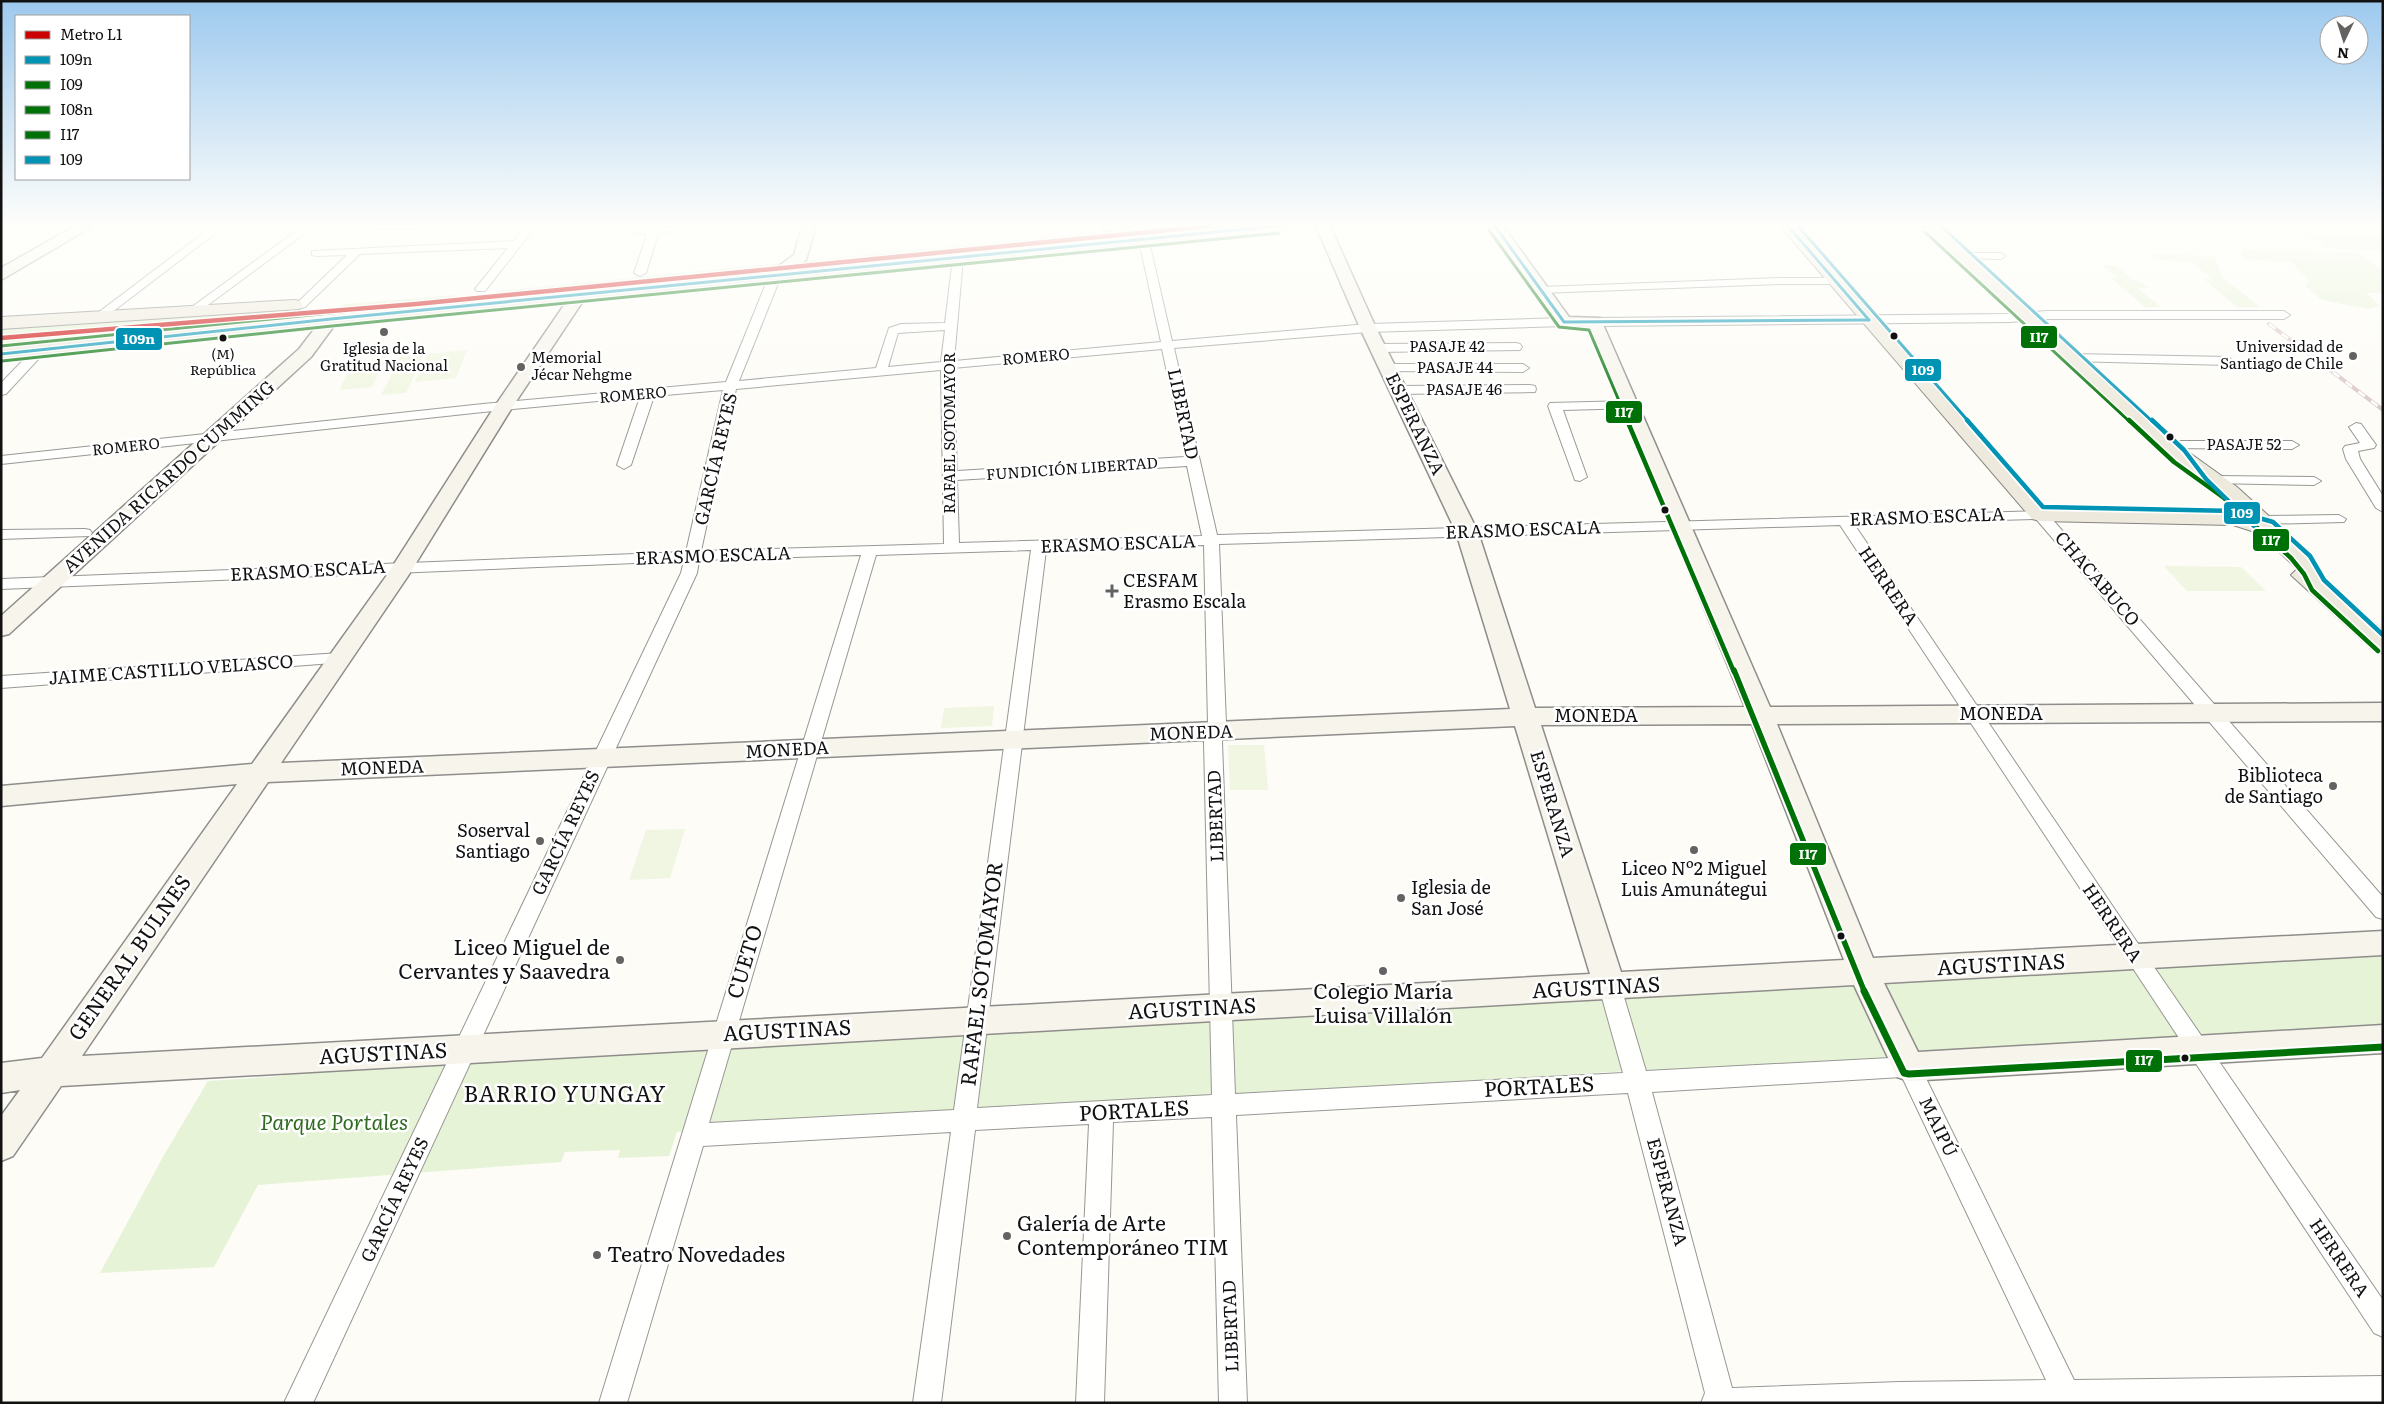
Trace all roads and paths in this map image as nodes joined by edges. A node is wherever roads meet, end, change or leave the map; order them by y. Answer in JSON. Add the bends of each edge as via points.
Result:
{"nodes":[{"id":1,"x":133,"y":292,"type":"edge"},
{"id":2,"x":220,"y":292,"type":"edge"},
{"id":3,"x":323,"y":292,"type":"edge"},
{"id":4,"x":457,"y":292,"type":"edge"},
{"id":5,"x":477,"y":292,"type":"edge"},
{"id":6,"x":615,"y":292,"type":"edge"},
{"id":7,"x":769,"y":292,"type":"edge"},
{"id":8,"x":955,"y":292,"type":"edge"},
{"id":9,"x":1156,"y":292,"type":"edge"},
{"id":10,"x":1352,"y":292,"type":"edge"},
{"id":11,"x":1542,"y":292,"type":"edge"},
{"id":12,"x":1844,"y":292,"type":"edge"},
{"id":13,"x":2001,"y":292,"type":"edge"},
{"id":14,"x":579,"y":295,"type":"junction"},
{"id":15,"x":444,"y":308,"type":"junction"},
{"id":16,"x":193,"y":311,"type":"junction"},
{"id":17,"x":327,"y":311,"type":"junction"},
{"id":18,"x":169,"y":313,"type":"junction"},
{"id":19,"x":305,"y":313,"type":"junction"},
{"id":20,"x":2284,"y":315,"type":"dead end"},
{"id":21,"x":2028,"y":316,"type":"junction"},
{"id":22,"x":99,"y":317,"type":"junction"},
{"id":23,"x":1870,"y":320,"type":"junction"},
{"id":24,"x":1564,"y":322,"type":"junction"},
{"id":25,"x":1594,"y":322,"type":"junction"},
{"id":26,"x":1,"y":323,"type":"edge"},
{"id":27,"x":952,"y":326,"type":"junction"},
{"id":28,"x":1368,"y":328,"type":"junction"},
{"id":29,"x":144,"y":340,"type":"junction"},
{"id":30,"x":1168,"y":345,"type":"junction"},
{"id":31,"x":1516,"y":347,"type":"dead end"},
{"id":32,"x":1378,"y":348,"type":"junction"},
{"id":33,"x":39,"y":351,"type":"junction"},
{"id":34,"x":1,"y":354,"type":"edge"},
{"id":35,"x":2073,"y":358,"type":"junction"},
{"id":36,"x":2228,"y":361,"type":"dead end"},
{"id":37,"x":947,"y":365,"type":"junction"},
{"id":38,"x":1388,"y":368,"type":"junction"},
{"id":39,"x":1523,"y":368,"type":"dead end"},
{"id":40,"x":881,"y":371,"type":"junction"},
{"id":41,"x":732,"y":385,"type":"junction"},
{"id":42,"x":1398,"y":390,"type":"junction"},
{"id":43,"x":1530,"y":390,"type":"dead end"},
{"id":44,"x":1,"y":391,"type":"edge"},
{"id":45,"x":648,"y":394,"type":"junction"},
{"id":46,"x":245,"y":400,"type":"junction"},
{"id":47,"x":1630,"y":405,"type":"junction"},
{"id":48,"x":504,"y":406,"type":"junction"},
{"id":49,"x":2356,"y":426,"type":"dead end"},
{"id":50,"x":212,"y":438,"type":"junction"},
{"id":51,"x":190,"y":440,"type":"junction"},
{"id":52,"x":2292,"y":445,"type":"dead end"},
{"id":53,"x":2172,"y":450,"type":"junction"},
{"id":54,"x":1,"y":460,"type":"edge"},
{"id":55,"x":1193,"y":461,"type":"junction"},
{"id":56,"x":624,"y":465,"type":"dead end"},
{"id":57,"x":950,"y":476,"type":"junction"},
{"id":58,"x":1580,"y":476,"type":"dead end"},
{"id":59,"x":2215,"y":480,"type":"junction"},
{"id":60,"x":2314,"y":480,"type":"dead end"},
{"id":61,"x":2383,"y":508,"type":"edge"},
{"id":62,"x":2040,"y":514,"type":"junction"},
{"id":63,"x":2235,"y":518,"type":"junction"},
{"id":64,"x":2339,"y":519,"type":"dead end"},
{"id":65,"x":1844,"y":520,"type":"junction"},
{"id":66,"x":2265,"y":525,"type":"junction"},
{"id":67,"x":1680,"y":526,"type":"junction"},
{"id":68,"x":1467,"y":532,"type":"junction"},
{"id":69,"x":85,"y":533,"type":"junction"},
{"id":70,"x":1,"y":536,"type":"edge"},
{"id":71,"x":1211,"y":541,"type":"junction"},
{"id":72,"x":1039,"y":546,"type":"junction"},
{"id":73,"x":952,"y":548,"type":"junction"},
{"id":74,"x":870,"y":551,"type":"junction"},
{"id":75,"x":694,"y":556,"type":"junction"},
{"id":76,"x":402,"y":567,"type":"junction"},
{"id":77,"x":53,"y":582,"type":"junction"},
{"id":78,"x":28,"y":583,"type":"junction"},
{"id":79,"x":1,"y":584,"type":"edge"},
{"id":80,"x":2318,"y":584,"type":"junction"},
{"id":81,"x":1,"y":607,"type":"edge"},
{"id":82,"x":1,"y":629,"type":"edge"},
{"id":83,"x":2383,"y":645,"type":"edge"},
{"id":84,"x":340,"y":658,"type":"junction"},
{"id":85,"x":1,"y":682,"type":"edge"},
{"id":86,"x":2383,"y":712,"type":"edge"},
{"id":87,"x":2213,"y":713,"type":"junction"},
{"id":88,"x":1973,"y":714,"type":"junction"},
{"id":89,"x":1761,"y":715,"type":"junction"},
{"id":90,"x":1524,"y":717,"type":"junction"},
{"id":91,"x":1215,"y":732,"type":"junction"},
{"id":92,"x":1012,"y":740,"type":"junction"},
{"id":93,"x":810,"y":749,"type":"junction"},
{"id":94,"x":600,"y":759,"type":"junction"},
{"id":95,"x":260,"y":773,"type":"junction"},
{"id":96,"x":1,"y":796,"type":"edge"},
{"id":97,"x":2383,"y":911,"type":"edge"},
{"id":98,"x":2383,"y":943,"type":"edge"},
{"id":99,"x":2135,"y":958,"type":"junction"},
{"id":100,"x":1864,"y":973,"type":"junction"},
{"id":101,"x":1610,"y":987,"type":"junction"},
{"id":102,"x":1222,"y":1007,"type":"junction"},
{"id":103,"x":975,"y":1022,"type":"junction"},
{"id":104,"x":723,"y":1034,"type":"junction"},
{"id":105,"x":2383,"y":1038,"type":"edge"},
{"id":106,"x":466,"y":1050,"type":"junction"},
{"id":107,"x":2200,"y":1050,"type":"junction"},
{"id":108,"x":1909,"y":1067,"type":"junction"},
{"id":109,"x":50,"y":1072,"type":"junction"},
{"id":110,"x":1,"y":1078,"type":"edge"},
{"id":111,"x":1637,"y":1081,"type":"junction"},
{"id":112,"x":1224,"y":1106,"type":"junction"},
{"id":113,"x":1101,"y":1113,"type":"junction"},
{"id":114,"x":964,"y":1120,"type":"junction"},
{"id":115,"x":695,"y":1134,"type":"junction"},
{"id":116,"x":1,"y":1145,"type":"edge"},
{"id":117,"x":2383,"y":1324,"type":"edge"},
{"id":118,"x":2383,"y":1390,"type":"edge"},
{"id":119,"x":2069,"y":1398,"type":"edge"},
{"id":120,"x":1901,"y":1399,"type":"edge"},
{"id":121,"x":1722,"y":1402,"type":"edge"},
{"id":122,"x":298,"y":1403,"type":"edge"},
{"id":123,"x":613,"y":1403,"type":"edge"},
{"id":124,"x":927,"y":1403,"type":"edge"},
{"id":125,"x":1090,"y":1403,"type":"edge"},
{"id":126,"x":1233,"y":1403,"type":"edge"},
{"id":127,"x":1715,"y":1403,"type":"edge"}],
"edges":[{"from":1,"to":22,"type":"street"},
{"from":2,"to":16,"type":"street"},
{"from":3,"to":19,"type":"street"},
{"from":4,"to":17,"type":"main road"},
{"from":5,"to":15,"type":"main road","via":[[468,299]]},
{"from":6,"to":14,"type":"main road"},
{"from":7,"to":41,"type":"street","name":"GARCÍA REYES"},
{"from":8,"to":27,"type":"street","name":"RAFAEL SOTOMAYOR"},
{"from":9,"to":30,"type":"street","name":"LIBERTAD"},
{"from":10,"to":28,"type":"street","name":"ESPERANZA"},
{"from":11,"to":24,"type":"street"},
{"from":12,"to":23,"type":"main road","name":"CHACABUCO"},
{"from":13,"to":21,"type":"main road"},
{"from":14,"to":15,"type":"main road"},
{"from":14,"to":48,"type":"street","name":"GENERAL BULNES"},
{"from":15,"to":17,"type":"main road"},
{"from":16,"to":18,"type":"main road"},
{"from":16,"to":19,"type":"main road"},
{"from":17,"to":19,"type":"main road"},
{"from":17,"to":46,"type":"street","name":"AVENIDA RICARDO CUMMING","via":[[310,348]]},
{"from":18,"to":22,"type":"main road"},
{"from":18,"to":29,"type":"main road","via":[[170,325]]},
{"from":19,"to":29,"type":"main road"},
{"from":19,"to":46,"type":"street","name":"AVENIDA RICARDO CUMMING","via":[[311,327],[305,337]]},
{"from":20,"to":21,"type":"street","name":"ROMERO"},
{"from":21,"to":23,"type":"street","name":"ROMERO"},
{"from":21,"to":35,"type":"main road"},
{"from":22,"to":26,"type":"main road"},
{"from":23,"to":25,"type":"street","name":"ROMERO"},
{"from":23,"to":62,"type":"main road","name":"CHACABUCO"},
{"from":24,"to":25,"type":"street","name":"ROMERO"},
{"from":24,"to":28,"type":"street","name":"ROMERO"},
{"from":25,"to":47,"type":"street","name":"MAIPÚ"},
{"from":27,"to":37,"type":"street","name":"RAFAEL SOTOMAYOR"},
{"from":27,"to":40,"type":"street","via":[[893,331]]},
{"from":28,"to":30,"type":"street","name":"ROMERO"},
{"from":28,"to":32,"type":"street","name":"ESPERANZA"},
{"from":29,"to":33,"type":"main road"},
{"from":30,"to":37,"type":"street","name":"ROMERO"},
{"from":30,"to":55,"type":"street","name":"LIBERTAD"},
{"from":31,"to":32,"type":"street","name":"PASAJE 42"},
{"from":32,"to":38,"type":"street","name":"ESPERANZA"},
{"from":33,"to":34,"type":"main road"},
{"from":33,"to":44,"type":"street"},
{"from":35,"to":36,"type":"street"},
{"from":35,"to":53,"type":"main road"},
{"from":37,"to":40,"type":"street","name":"ROMERO"},
{"from":37,"to":57,"type":"street","name":"RAFAEL SOTOMAYOR"},
{"from":38,"to":39,"type":"street","name":"PASAJE 44"},
{"from":38,"to":42,"type":"street","name":"ESPERANZA"},
{"from":40,"to":41,"type":"street","name":"ROMERO"},
{"from":41,"to":45,"type":"street","name":"ROMERO"},
{"from":41,"to":75,"type":"street","name":"GARCÍA REYES"},
{"from":42,"to":43,"type":"street","name":"PASAJE 46"},
{"from":42,"to":68,"type":"street","name":"ESPERANZA"},
{"from":45,"to":48,"type":"street","name":"ROMERO"},
{"from":45,"to":56,"type":"street"},
{"from":46,"to":50,"type":"street","name":"AVENIDA RICARDO CUMMING"},
{"from":46,"to":51,"type":"street","name":"AVENIDA RICARDO CUMMING"},
{"from":47,"to":58,"type":"street","via":[[1555,406]]},
{"from":47,"to":67,"type":"street","name":"MAIPÚ"},
{"from":48,"to":50,"type":"street","name":"ROMERO"},
{"from":48,"to":76,"type":"street","name":"GENERAL BULNES"},
{"from":49,"to":61,"type":"street","via":[[2369,444],[2350,449],[2353,459]]},
{"from":50,"to":51,"type":"street","name":"ROMERO"},
{"from":50,"to":77,"type":"street","name":"AVENIDA RICARDO CUMMING"},
{"from":51,"to":54,"type":"street","name":"ROMERO"},
{"from":51,"to":69,"type":"street","name":"AVENIDA RICARDO CUMMING"},
{"from":52,"to":53,"type":"street","name":"PASAJE 52"},
{"from":53,"to":59,"type":"main road"},
{"from":53,"to":63,"type":"main road","via":[[2200,484]]},
{"from":55,"to":57,"type":"street","name":"FUNDICIÓN LIBERTAD"},
{"from":55,"to":71,"type":"street","name":"LIBERTAD"},
{"from":57,"to":73,"type":"street","name":"RAFAEL SOTOMAYOR"},
{"from":59,"to":60,"type":"street"},
{"from":59,"to":66,"type":"main road"},
{"from":62,"to":63,"type":"main road","name":"ERASMO ESCALA"},
{"from":62,"to":65,"type":"street","name":"ERASMO ESCALA"},
{"from":62,"to":87,"type":"street","name":"CHACABUCO"},
{"from":63,"to":66,"type":"main road"},
{"from":63,"to":80,"type":"main road","via":[[2278,557]]},
{"from":64,"to":66,"type":"street"},
{"from":65,"to":67,"type":"street","name":"ERASMO ESCALA"},
{"from":65,"to":88,"type":"street","name":"HERRERA"},
{"from":66,"to":80,"type":"main road","via":[[2304,562]]},
{"from":67,"to":68,"type":"street","name":"ERASMO ESCALA"},
{"from":67,"to":89,"type":"street","name":"MAIPÚ"},
{"from":68,"to":71,"type":"street","name":"ERASMO ESCALA"},
{"from":68,"to":90,"type":"street","name":"ESPERANZA"},
{"from":69,"to":70,"type":"street"},
{"from":69,"to":78,"type":"street","name":"AVENIDA RICARDO CUMMING"},
{"from":71,"to":72,"type":"street","name":"ERASMO ESCALA"},
{"from":71,"to":91,"type":"street","name":"LIBERTAD"},
{"from":72,"to":73,"type":"street","name":"ERASMO ESCALA"},
{"from":72,"to":92,"type":"street","name":"RAFAEL SOTOMAYOR"},
{"from":73,"to":74,"type":"street","name":"ERASMO ESCALA"},
{"from":74,"to":75,"type":"street","name":"ERASMO ESCALA"},
{"from":74,"to":93,"type":"street","name":"CUETO"},
{"from":75,"to":76,"type":"street","name":"ERASMO ESCALA"},
{"from":75,"to":94,"type":"street","name":"GARCÍA REYES","via":[[689,573]]},
{"from":76,"to":77,"type":"street","name":"ERASMO ESCALA"},
{"from":76,"to":84,"type":"street","name":"GENERAL BULNES"},
{"from":77,"to":78,"type":"street","name":"ERASMO ESCALA"},
{"from":77,"to":82,"type":"street","name":"AVENIDA RICARDO CUMMING"},
{"from":78,"to":79,"type":"street","name":"ERASMO ESCALA"},
{"from":78,"to":81,"type":"street","name":"AVENIDA RICARDO CUMMING"},
{"from":80,"to":83,"type":"main road"},
{"from":84,"to":85,"type":"street","name":"JAIME CASTILLO VELASCO"},
{"from":84,"to":95,"type":"street","name":"GENERAL BULNES"},
{"from":86,"to":87,"type":"street","name":"MONEDA"},
{"from":87,"to":88,"type":"street","name":"MONEDA"},
{"from":87,"to":97,"type":"street","name":"CHACABUCO"},
{"from":88,"to":89,"type":"street","name":"MONEDA"},
{"from":88,"to":99,"type":"street","name":"HERRERA"},
{"from":89,"to":90,"type":"street","name":"MONEDA"},
{"from":89,"to":100,"type":"street","name":"MAIPÚ"},
{"from":90,"to":91,"type":"street","name":"MONEDA"},
{"from":90,"to":101,"type":"street","name":"ESPERANZA"},
{"from":91,"to":92,"type":"street","name":"MONEDA"},
{"from":91,"to":102,"type":"street","name":"LIBERTAD"},
{"from":92,"to":93,"type":"street","name":"MONEDA"},
{"from":92,"to":103,"type":"street","name":"RAFAEL SOTOMAYOR"},
{"from":93,"to":94,"type":"street","name":"MONEDA"},
{"from":93,"to":104,"type":"street","name":"CUETO"},
{"from":94,"to":95,"type":"street","name":"MONEDA"},
{"from":94,"to":106,"type":"street","name":"GARCÍA REYES"},
{"from":95,"to":96,"type":"street","name":"MONEDA"},
{"from":95,"to":109,"type":"street","name":"GENERAL BULNES"},
{"from":98,"to":99,"type":"street","name":"AGUSTINAS"},
{"from":99,"to":100,"type":"street","name":"AGUSTINAS"},
{"from":99,"to":107,"type":"street","name":"HERRERA"},
{"from":100,"to":101,"type":"street","name":"AGUSTINAS"},
{"from":100,"to":108,"type":"street","name":"MAIPÚ"},
{"from":101,"to":102,"type":"street","name":"AGUSTINAS"},
{"from":101,"to":111,"type":"street","name":"ESPERANZA"},
{"from":102,"to":103,"type":"street","name":"AGUSTINAS"},
{"from":102,"to":112,"type":"street","name":"LIBERTAD"},
{"from":103,"to":104,"type":"street","name":"AGUSTINAS"},
{"from":103,"to":114,"type":"street","name":"RAFAEL SOTOMAYOR"},
{"from":104,"to":106,"type":"street","name":"AGUSTINAS"},
{"from":104,"to":115,"type":"street","name":"CUETO"},
{"from":105,"to":107,"type":"street","name":"PORTALES"},
{"from":106,"to":109,"type":"street","name":"AGUSTINAS"},
{"from":106,"to":122,"type":"street","name":"GARCÍA REYES"},
{"from":107,"to":108,"type":"street","name":"PORTALES"},
{"from":107,"to":117,"type":"street","name":"HERRERA"},
{"from":108,"to":111,"type":"street","name":"PORTALES"},
{"from":108,"to":119,"type":"street","name":"MAIPÚ"},
{"from":109,"to":110,"type":"street","name":"AGUSTINAS"},
{"from":109,"to":116,"type":"street","name":"GENERAL BULNES"},
{"from":111,"to":112,"type":"street","name":"PORTALES"},
{"from":111,"to":121,"type":"street","name":"ESPERANZA"},
{"from":112,"to":113,"type":"street","name":"PORTALES"},
{"from":112,"to":126,"type":"street","name":"LIBERTAD"},
{"from":113,"to":114,"type":"street","name":"PORTALES"},
{"from":113,"to":125,"type":"street"},
{"from":114,"to":115,"type":"street","name":"PORTALES"},
{"from":114,"to":124,"type":"street","name":"RAFAEL SOTOMAYOR"},
{"from":115,"to":123,"type":"street","name":"CUETO"},
{"from":118,"to":119,"type":"street"},
{"from":119,"to":120,"type":"street"},
{"from":120,"to":121,"type":"street"},
{"from":121,"to":127,"type":"street"}]}
